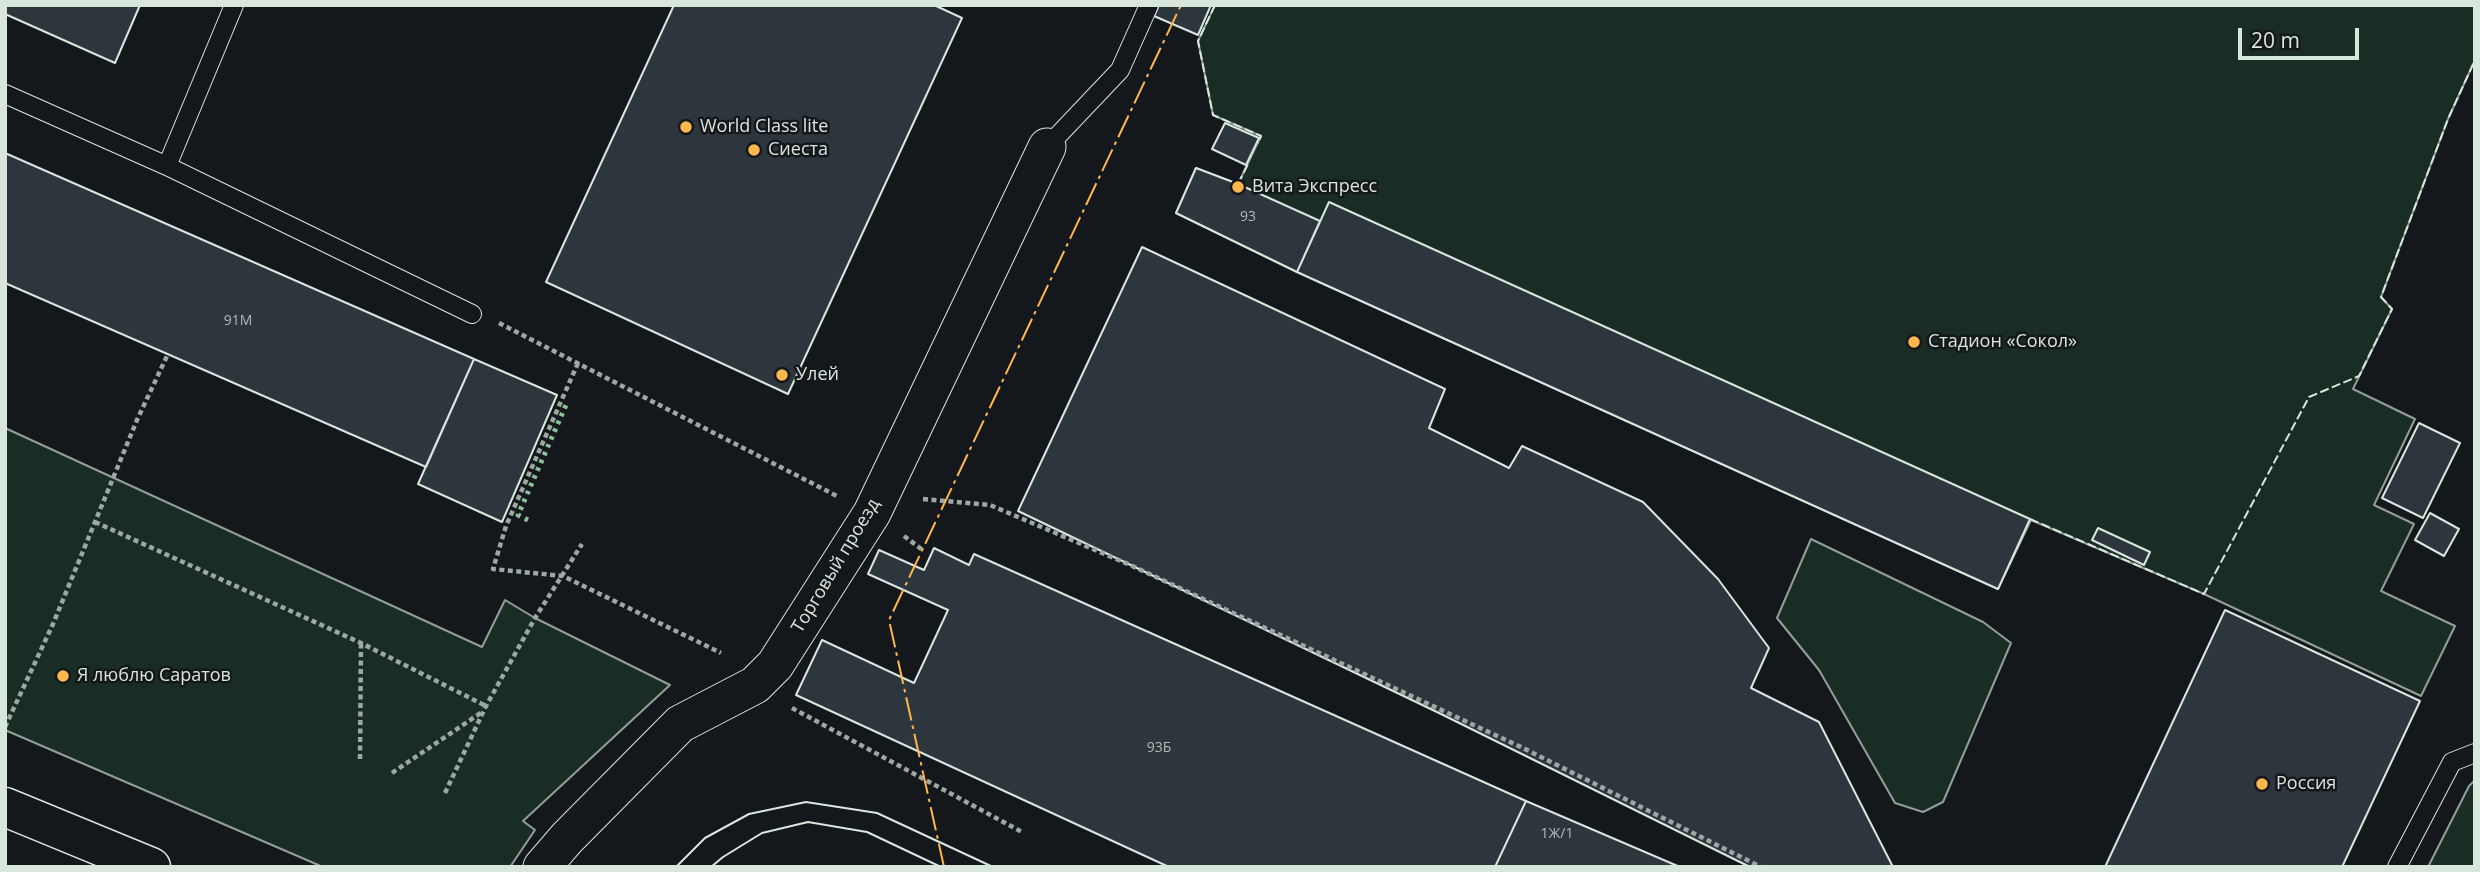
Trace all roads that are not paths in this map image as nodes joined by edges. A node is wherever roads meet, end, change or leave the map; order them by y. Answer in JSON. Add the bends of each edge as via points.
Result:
{"nodes":[{"id":1,"x":234,"y":5,"type":"edge"},
{"id":2,"x":1149,"y":5,"type":"edge"},
{"id":3,"x":5,"y":94,"type":"edge"},
{"id":4,"x":1047,"y":147,"type":"joint"},
{"id":5,"x":167,"y":166,"type":"junction"},
{"id":6,"x":472,"y":314,"type":"dead end"},
{"id":7,"x":2475,"y":754,"type":"edge"},
{"id":8,"x":5,"y":807,"type":"edge"},
{"id":9,"x":151,"y":867,"type":"edge"},
{"id":10,"x":542,"y":867,"type":"edge"},
{"id":11,"x":2397,"y":867,"type":"edge"}],
"edges":[{"from":1,"to":5,"type":"lane"},
{"from":2,"to":4,"type":"lane","via":[[1120,70]]},
{"from":3,"to":5,"type":"lane"},
{"from":4,"to":10,"type":"street","name":"Торговый проезд","via":[[872,513],[775,665],[755,685],[680,724]]},
{"from":5,"to":6,"type":"lane"},
{"from":7,"to":11,"type":"lane","via":[[2452,762]]},
{"from":8,"to":9,"type":"main road"}]}
